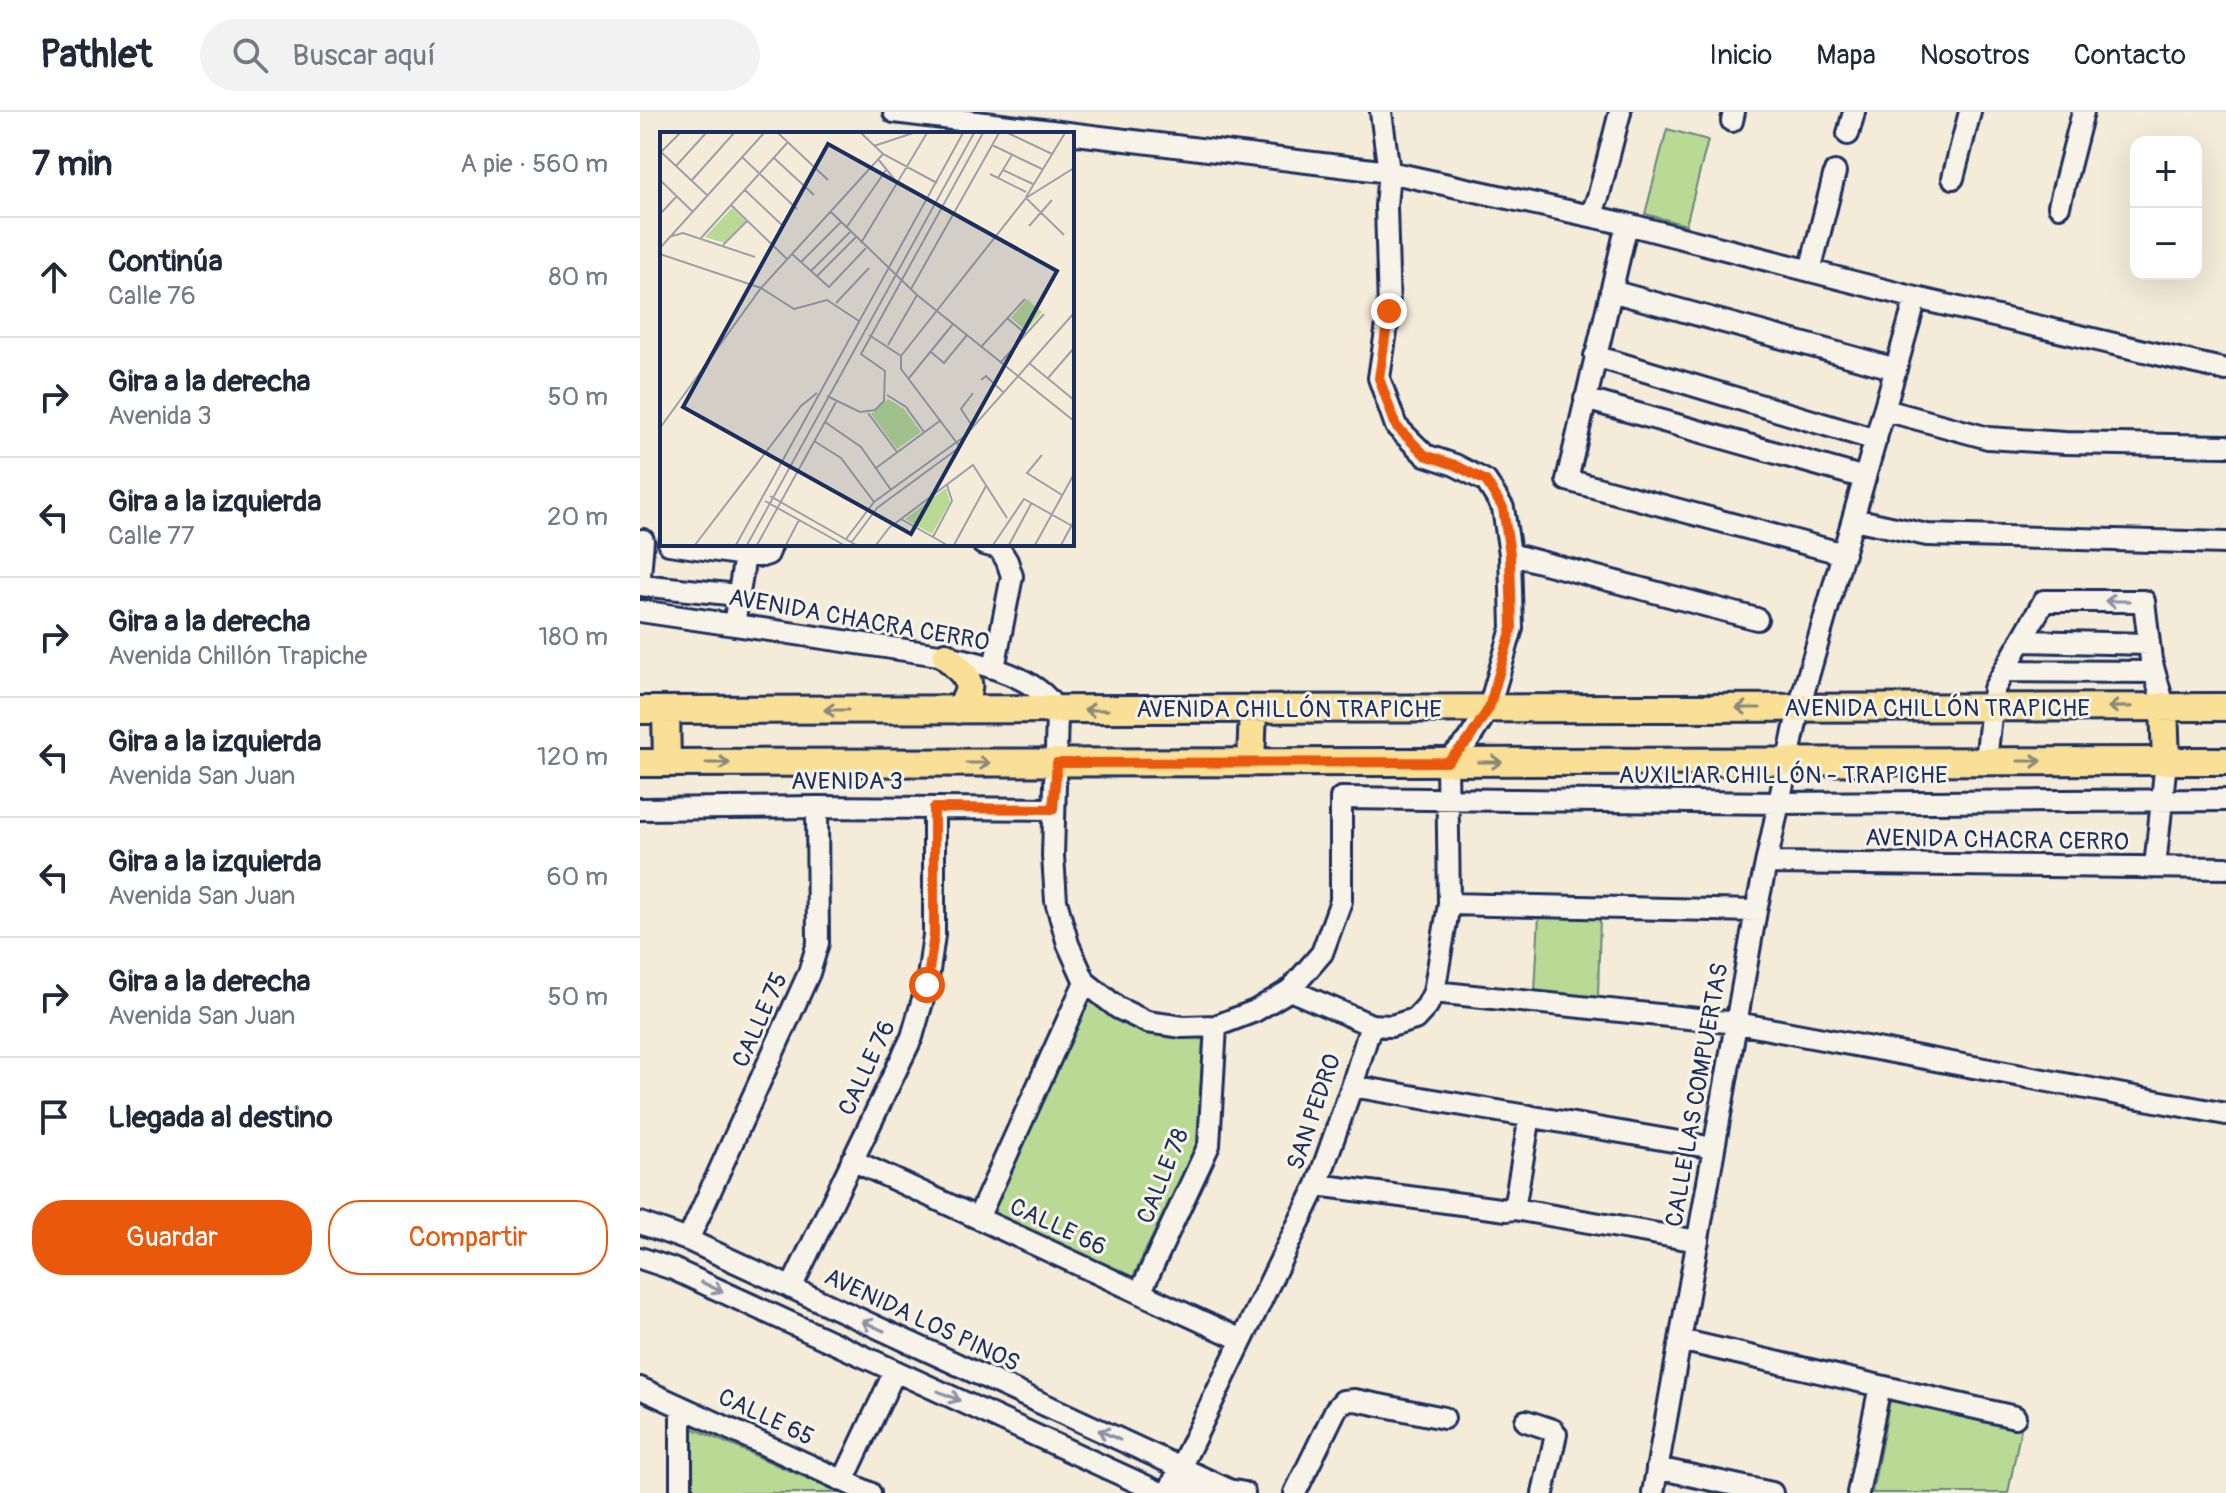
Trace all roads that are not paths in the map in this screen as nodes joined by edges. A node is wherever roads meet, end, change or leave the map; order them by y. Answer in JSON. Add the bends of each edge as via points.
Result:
{"nodes":[{"id":1,"x":894,"y":112,"type":"edge"},
{"id":2,"x":1381,"y":112,"type":"edge"},
{"id":3,"x":1620,"y":112,"type":"edge"},
{"id":4,"x":1854,"y":112,"type":"edge"},
{"id":5,"x":1970,"y":112,"type":"edge"},
{"id":6,"x":2083,"y":112,"type":"edge"},
{"id":7,"x":1059,"y":132,"type":"edge"},
{"id":8,"x":1074,"y":134,"type":"edge"},
{"id":9,"x":1848,"y":134,"type":"dead end"},
{"id":10,"x":1389,"y":172,"type":"junction"},
{"id":11,"x":1835,"y":172,"type":"dead end"},
{"id":12,"x":1953,"y":178,"type":"dead end"},
{"id":13,"x":2059,"y":206,"type":"dead end"},
{"id":14,"x":1591,"y":216,"type":"junction"},
{"id":15,"x":1627,"y":224,"type":"junction"},
{"id":16,"x":1810,"y":271,"type":"junction"},
{"id":17,"x":1611,"y":291,"type":"junction"},
{"id":18,"x":1916,"y":298,"type":"junction"},
{"id":19,"x":1595,"y":356,"type":"junction"},
{"id":20,"x":1896,"y":369,"type":"junction"},
{"id":21,"x":2226,"y":370,"type":"edge"},
{"id":22,"x":1585,"y":399,"type":"junction"},
{"id":23,"x":1885,"y":410,"type":"junction"},
{"id":24,"x":1876,"y":440,"type":"junction"},
{"id":25,"x":2226,"y":446,"type":"edge"},
{"id":26,"x":1865,"y":478,"type":"junction"},
{"id":27,"x":1854,"y":519,"type":"junction"},
{"id":28,"x":2226,"y":523,"type":"edge"},
{"id":29,"x":648,"y":541,"type":"edge"},
{"id":30,"x":2222,"y":543,"type":"edge"},
{"id":31,"x":683,"y":546,"type":"edge"},
{"id":32,"x":771,"y":546,"type":"edge"},
{"id":33,"x":991,"y":546,"type":"edge"},
{"id":34,"x":1510,"y":554,"type":"junction"},
{"id":35,"x":1844,"y":554,"type":"junction"},
{"id":36,"x":745,"y":555,"type":"junction"},
{"id":37,"x":640,"y":576,"type":"edge"},
{"id":38,"x":640,"y":585,"type":"edge"},
{"id":39,"x":738,"y":595,"type":"junction"},
{"id":40,"x":640,"y":611,"type":"edge"},
{"id":41,"x":1757,"y":619,"type":"dead end"},
{"id":42,"x":734,"y":625,"type":"junction"},
{"id":43,"x":2021,"y":641,"type":"junction"},
{"id":44,"x":2149,"y":644,"type":"junction"},
{"id":45,"x":946,"y":656,"type":"junction"},
{"id":46,"x":994,"y":668,"type":"junction"},
{"id":47,"x":2004,"y":671,"type":"junction"},
{"id":48,"x":2154,"y":672,"type":"junction"},
{"id":49,"x":2164,"y":706,"type":"junction"},
{"id":50,"x":2226,"y":707,"type":"edge"},
{"id":51,"x":1489,"y":708,"type":"junction"},
{"id":52,"x":1799,"y":708,"type":"junction"},
{"id":53,"x":1991,"y":708,"type":"junction"},
{"id":54,"x":1253,"y":709,"type":"junction"},
{"id":55,"x":653,"y":710,"type":"edge"},
{"id":56,"x":958,"y":710,"type":"junction"},
{"id":57,"x":1056,"y":710,"type":"junction"},
{"id":58,"x":1788,"y":761,"type":"junction"},
{"id":59,"x":1986,"y":761,"type":"junction"},
{"id":60,"x":2166,"y":761,"type":"junction"},
{"id":61,"x":2226,"y":761,"type":"edge"},
{"id":62,"x":1251,"y":762,"type":"junction"},
{"id":63,"x":1447,"y":762,"type":"junction"},
{"id":64,"x":640,"y":763,"type":"edge"},
{"id":65,"x":667,"y":763,"type":"junction"},
{"id":66,"x":1057,"y":763,"type":"junction"},
{"id":67,"x":1447,"y":799,"type":"junction"},
{"id":68,"x":2162,"y":800,"type":"junction"},
{"id":69,"x":2226,"y":800,"type":"edge"},
{"id":70,"x":1779,"y":803,"type":"junction"},
{"id":71,"x":817,"y":807,"type":"junction"},
{"id":72,"x":934,"y":808,"type":"junction"},
{"id":73,"x":640,"y":809,"type":"edge"},
{"id":74,"x":1053,"y":809,"type":"junction"},
{"id":75,"x":1767,"y":863,"type":"junction"},
{"id":76,"x":2155,"y":867,"type":"junction"},
{"id":77,"x":2226,"y":868,"type":"edge"},
{"id":78,"x":1449,"y":904,"type":"junction"},
{"id":79,"x":1756,"y":911,"type":"junction"},
{"id":80,"x":1085,"y":982,"type":"junction"},
{"id":81,"x":1290,"y":990,"type":"junction"},
{"id":82,"x":1434,"y":992,"type":"junction"},
{"id":83,"x":1737,"y":1023,"type":"junction"},
{"id":84,"x":1371,"y":1025,"type":"junction"},
{"id":85,"x":1216,"y":1026,"type":"junction"},
{"id":86,"x":1352,"y":1086,"type":"junction"},
{"id":87,"x":2226,"y":1114,"type":"edge"},
{"id":88,"x":1530,"y":1116,"type":"junction"},
{"id":89,"x":1714,"y":1148,"type":"junction"},
{"id":90,"x":852,"y":1160,"type":"junction"},
{"id":91,"x":1317,"y":1185,"type":"junction"},
{"id":92,"x":1514,"y":1209,"type":"junction"},
{"id":93,"x":978,"y":1218,"type":"junction"},
{"id":94,"x":640,"y":1223,"type":"edge"},
{"id":95,"x":688,"y":1240,"type":"junction"},
{"id":96,"x":1698,"y":1241,"type":"junction"},
{"id":97,"x":640,"y":1258,"type":"edge"},
{"id":98,"x":791,"y":1288,"type":"junction"},
{"id":99,"x":1140,"y":1293,"type":"junction"},
{"id":100,"x":1242,"y":1340,"type":"junction"},
{"id":101,"x":1680,"y":1340,"type":"junction"},
{"id":102,"x":895,"y":1371,"type":"junction"},
{"id":103,"x":1880,"y":1386,"type":"junction"},
{"id":104,"x":640,"y":1388,"type":"edge"},
{"id":105,"x":681,"y":1407,"type":"junction"},
{"id":106,"x":2015,"y":1417,"type":"dead end"},
{"id":107,"x":1444,"y":1418,"type":"dead end"},
{"id":108,"x":1526,"y":1421,"type":"dead end"},
{"id":109,"x":1180,"y":1468,"type":"junction"},
{"id":110,"x":1657,"y":1468,"type":"junction"},
{"id":111,"x":843,"y":1481,"type":"junction"},
{"id":112,"x":1235,"y":1491,"type":"edge"},
{"id":113,"x":681,"y":1493,"type":"edge"},
{"id":114,"x":870,"y":1493,"type":"edge"},
{"id":115,"x":1161,"y":1493,"type":"edge"},
{"id":116,"x":1171,"y":1493,"type":"edge"},
{"id":117,"x":1295,"y":1493,"type":"edge"},
{"id":118,"x":1543,"y":1493,"type":"edge"},
{"id":119,"x":1653,"y":1493,"type":"edge"},
{"id":120,"x":1772,"y":1493,"type":"edge"},
{"id":121,"x":1858,"y":1493,"type":"edge"}],
"edges":[{"from":1,"to":7,"type":"street"},
{"from":2,"to":10,"type":"street"},
{"from":3,"to":14,"type":"street"},
{"from":4,"to":9,"type":"street"},
{"from":5,"to":12,"type":"street"},
{"from":6,"to":13,"type":"street"},
{"from":8,"to":10,"type":"street"},
{"from":10,"to":14,"type":"street"},
{"from":10,"to":34,"type":"street","via":[[1389,311],[1379,378],[1396,426],[1425,455],[1486,481],[1503,508]]},
{"from":11,"to":16,"type":"street"},
{"from":14,"to":15,"type":"street"},
{"from":15,"to":16,"type":"street"},
{"from":15,"to":17,"type":"street"},
{"from":16,"to":18,"type":"street"},
{"from":17,"to":19,"type":"street"},
{"from":17,"to":20,"type":"street"},
{"from":18,"to":20,"type":"street","name":"CALLE LAS COMPUERTAS"},
{"from":18,"to":21,"type":"street"},
{"from":19,"to":22,"type":"street"},
{"from":19,"to":24,"type":"street"},
{"from":20,"to":23,"type":"street","name":"CALLE LAS COMPUERTAS"},
{"from":22,"to":26,"type":"street"},
{"from":22,"to":35,"type":"street","via":[[1567,480]]},
{"from":23,"to":24,"type":"street","name":"CALLE LAS COMPUERTAS"},
{"from":23,"to":25,"type":"street","via":[[1988,438]]},
{"from":24,"to":26,"type":"street","name":"CALLE LAS COMPUERTAS"},
{"from":26,"to":27,"type":"street","name":"CALLE LAS COMPUERTAS"},
{"from":27,"to":30,"type":"street","via":[[1927,535]]},
{"from":27,"to":35,"type":"street","name":"CALLE LAS COMPUERTAS"},
{"from":28,"to":30,"type":"street"},
{"from":29,"to":37,"type":"street"},
{"from":31,"to":36,"type":"street"},
{"from":32,"to":36,"type":"street","via":[[768,554]]},
{"from":33,"to":46,"type":"street","via":[[999,548],[1012,576]]},
{"from":34,"to":41,"type":"street"},
{"from":34,"to":51,"type":"street","via":[[1512,628]]},
{"from":35,"to":52,"type":"street","name":"CALLE LAS COMPUERTAS"},
{"from":36,"to":39,"type":"street"},
{"from":38,"to":39,"type":"street"},
{"from":39,"to":42,"type":"street"},
{"from":40,"to":42,"type":"street","name":"AVENIDA CHACRA CERRO"},
{"from":42,"to":45,"type":"street","name":"AVENIDA CHACRA CERRO"},
{"from":43,"to":44,"type":"street"},
{"from":44,"to":43,"type":"street","one_way":true,"via":[[2144,601],[2044,601]]},
{"from":43,"to":47,"type":"street"},
{"from":44,"to":48,"type":"street"},
{"from":45,"to":46,"type":"street","name":"AVENIDA CHACRA CERRO"},
{"from":45,"to":56,"type":"main road","via":[[969,685]]},
{"from":46,"to":57,"type":"street","name":"AVENIDA CHACRA CERRO","via":[[1037,690]]},
{"from":47,"to":48,"type":"street"},
{"from":47,"to":53,"type":"street"},
{"from":48,"to":49,"type":"street"},
{"from":49,"to":50,"type":"main road","name":"AVENIDA CHILLÓN TRAPICHE"},
{"from":49,"to":53,"type":"main road","name":"AVENIDA CHILLÓN TRAPICHE","one_way":true},
{"from":49,"to":60,"type":"main road"},
{"from":52,"to":51,"type":"main road","name":"AVENIDA CHILLÓN TRAPICHE","one_way":true},
{"from":51,"to":54,"type":"main road","name":"AVENIDA CHILLÓN TRAPICHE"},
{"from":51,"to":63,"type":"street"},
{"from":52,"to":53,"type":"main road","name":"AVENIDA CHILLÓN TRAPICHE"},
{"from":52,"to":58,"type":"street","name":"CALLE LAS COMPUERTAS"},
{"from":53,"to":59,"type":"street"},
{"from":54,"to":57,"type":"main road","name":"AVENIDA CHILLÓN TRAPICHE","one_way":true},
{"from":54,"to":62,"type":"main road"},
{"from":56,"to":55,"type":"main road","name":"AVENIDA CHILLÓN TRAPICHE","one_way":true},
{"from":55,"to":65,"type":"main road"},
{"from":56,"to":57,"type":"main road","name":"AVENIDA CHILLÓN TRAPICHE"},
{"from":57,"to":66,"type":"street"},
{"from":58,"to":59,"type":"main road"},
{"from":63,"to":58,"type":"main road","one_way":true},
{"from":58,"to":70,"type":"street","name":"CALLE LAS COMPUERTAS"},
{"from":59,"to":60,"type":"main road","one_way":true},
{"from":60,"to":61,"type":"main road"},
{"from":60,"to":68,"type":"street"},
{"from":62,"to":63,"type":"main road"},
{"from":62,"to":66,"type":"main road"},
{"from":63,"to":67,"type":"street"},
{"from":64,"to":65,"type":"main road"},
{"from":65,"to":66,"type":"main road","one_way":true},
{"from":66,"to":74,"type":"street"},
{"from":67,"to":70,"type":"street","name":"AUXILIAR CHILLÓN - TRAPICHE"},
{"from":67,"to":78,"type":"street"},
{"from":67,"to":81,"type":"street","name":"AUXILIAR CHILLÓN - TRAPICHE","via":[[1341,798],[1341,901],[1322,953]]},
{"from":68,"to":69,"type":"street","name":"AUXILIAR CHILLÓN - TRAPICHE"},
{"from":68,"to":70,"type":"street","name":"AUXILIAR CHILLÓN - TRAPICHE"},
{"from":68,"to":76,"type":"street"},
{"from":70,"to":75,"type":"street","name":"CALLE LAS COMPUERTAS"},
{"from":71,"to":72,"type":"street","name":"AVENIDA 3"},
{"from":71,"to":73,"type":"street","name":"AVENIDA 3"},
{"from":71,"to":95,"type":"street","name":"CALLE 75","via":[[818,943]]},
{"from":72,"to":74,"type":"street","name":"AVENIDA 3"},
{"from":72,"to":90,"type":"street","name":"CALLE 76","via":[[934,935],[927,985],[912,1037]]},
{"from":74,"to":80,"type":"street","via":[[1056,901]]},
{"from":75,"to":76,"type":"street","name":"AVENIDA CHACRA CERRO"},
{"from":75,"to":79,"type":"street","name":"CALLE LAS COMPUERTAS"},
{"from":76,"to":77,"type":"street","name":"AVENIDA CHACRA CERRO"},
{"from":78,"to":79,"type":"street"},
{"from":78,"to":82,"type":"street"},
{"from":79,"to":83,"type":"street","name":"CALLE LAS COMPUERTAS"},
{"from":80,"to":85,"type":"street","via":[[1147,1022]]},
{"from":80,"to":93,"type":"street"},
{"from":81,"to":84,"type":"street"},
{"from":81,"to":85,"type":"street"},
{"from":82,"to":83,"type":"street"},
{"from":82,"to":84,"type":"street","via":[[1415,1019]]},
{"from":83,"to":87,"type":"street"},
{"from":83,"to":89,"type":"street","name":"CALLE LAS COMPUERTAS"},
{"from":84,"to":86,"type":"street","name":"SAN PEDRO"},
{"from":85,"to":99,"type":"street","name":"CALLE 78","via":[[1209,1145]]},
{"from":86,"to":88,"type":"street"},
{"from":86,"to":91,"type":"street","name":"SAN PEDRO"},
{"from":88,"to":89,"type":"street"},
{"from":88,"to":92,"type":"street"},
{"from":89,"to":96,"type":"street","name":"CALLE LAS COMPUERTAS"},
{"from":90,"to":93,"type":"street","name":"CALLE 66"},
{"from":90,"to":98,"type":"street","name":"CALLE 76"},
{"from":91,"to":92,"type":"street"},
{"from":91,"to":100,"type":"street","name":"SAN PEDRO"},
{"from":92,"to":96,"type":"street"},
{"from":93,"to":99,"type":"street","name":"CALLE 66"},
{"from":94,"to":95,"type":"street","name":"AVENIDA LOS PINOS"},
{"from":95,"to":98,"type":"street","name":"AVENIDA LOS PINOS"},
{"from":96,"to":101,"type":"street","name":"CALLE LAS COMPUERTAS"},
{"from":97,"to":102,"type":"street","one_way":true},
{"from":109,"to":98,"type":"street","name":"AVENIDA LOS PINOS","one_way":true},
{"from":99,"to":100,"type":"street","name":"CALLE 66"},
{"from":100,"to":109,"type":"street","name":"SAN PEDRO"},
{"from":101,"to":103,"type":"street"},
{"from":101,"to":110,"type":"street","name":"CALLE LAS COMPUERTAS"},
{"from":102,"to":111,"type":"street"},
{"from":102,"to":115,"type":"street","one_way":true},
{"from":103,"to":106,"type":"street"},
{"from":103,"to":121,"type":"street"},
{"from":104,"to":105,"type":"street","name":"CALLE 65"},
{"from":105,"to":111,"type":"street","name":"CALLE 65"},
{"from":105,"to":113,"type":"street"},
{"from":107,"to":117,"type":"street","via":[[1343,1401]]},
{"from":108,"to":118,"type":"street","via":[[1556,1434]]},
{"from":109,"to":112,"type":"street","name":"AVENIDA LOS PINOS"},
{"from":109,"to":116,"type":"street","name":"SAN PEDRO"},
{"from":110,"to":119,"type":"street","name":"CALLE LAS COMPUERTAS"},
{"from":110,"to":120,"type":"street"},
{"from":111,"to":114,"type":"street","name":"CALLE 65"},
{"from":112,"to":116,"type":"street","via":[[1188,1488]]}]}
